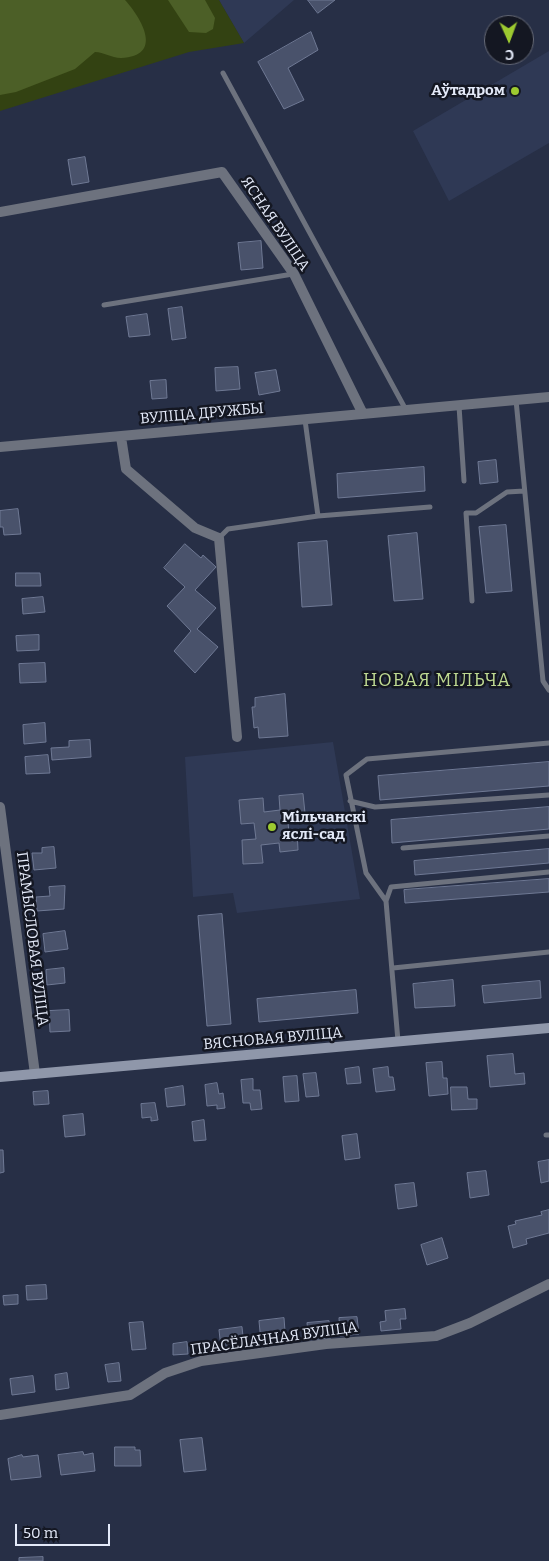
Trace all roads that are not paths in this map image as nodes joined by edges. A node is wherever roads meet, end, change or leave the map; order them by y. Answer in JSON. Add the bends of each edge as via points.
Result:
{"nodes":[{"id":1,"x":224,"y":73,"type":"dead end"},
{"id":2,"x":0,"y":212,"type":"edge"},
{"id":3,"x":294,"y":274,"type":"junction"},
{"id":4,"x":104,"y":305,"type":"dead end"},
{"id":5,"x":549,"y":398,"type":"edge"},
{"id":6,"x":516,"y":400,"type":"junction"},
{"id":7,"x":459,"y":405,"type":"junction"},
{"id":8,"x":406,"y":410,"type":"junction"},
{"id":9,"x":363,"y":414,"type":"junction"},
{"id":10,"x":305,"y":420,"type":"junction"},
{"id":11,"x":121,"y":437,"type":"junction"},
{"id":12,"x":0,"y":448,"type":"edge"},
{"id":13,"x":464,"y":481,"type":"dead end"},
{"id":14,"x":524,"y":491,"type":"junction"},
{"id":15,"x":430,"y":507,"type":"dead end"},
{"id":16,"x":318,"y":516,"type":"junction"},
{"id":17,"x":219,"y":538,"type":"junction"},
{"id":18,"x":472,"y":601,"type":"dead end"},
{"id":19,"x":549,"y":690,"type":"edge"},
{"id":20,"x":237,"y":737,"type":"dead end"},
{"id":21,"x":549,"y":743,"type":"edge"},
{"id":22,"x":549,"y":795,"type":"edge"},
{"id":23,"x":350,"y":801,"type":"junction"},
{"id":24,"x":0,"y":807,"type":"edge"},
{"id":25,"x":549,"y":836,"type":"edge"},
{"id":26,"x":403,"y":848,"type":"dead end"},
{"id":27,"x":549,"y":872,"type":"edge"},
{"id":28,"x":386,"y":901,"type":"junction"},
{"id":29,"x":549,"y":952,"type":"edge"},
{"id":30,"x":393,"y":968,"type":"junction"},
{"id":31,"x":549,"y":1028,"type":"edge"},
{"id":32,"x":398,"y":1042,"type":"junction"},
{"id":33,"x":34,"y":1074,"type":"junction"},
{"id":34,"x":0,"y":1078,"type":"edge"},
{"id":35,"x":549,"y":1284,"type":"edge"},
{"id":36,"x":0,"y":1415,"type":"edge"}],
"edges":[{"from":1,"to":8,"type":"lane"},
{"from":2,"to":3,"type":"street","name":"ЯСНАЯ ВУЛІЦА","via":[[222,172]]},
{"from":3,"to":4,"type":"lane"},
{"from":3,"to":9,"type":"street","name":"ЯСНАЯ ВУЛІЦА"},
{"from":5,"to":6,"type":"street","name":"ВУЛІЦА ДРУЖБЫ"},
{"from":6,"to":7,"type":"street","name":"ВУЛІЦА ДРУЖБЫ"},
{"from":6,"to":14,"type":"lane"},
{"from":7,"to":8,"type":"street","name":"ВУЛІЦА ДРУЖБЫ"},
{"from":7,"to":13,"type":"lane"},
{"from":8,"to":9,"type":"street","name":"ВУЛІЦА ДРУЖБЫ"},
{"from":9,"to":10,"type":"street","name":"ВУЛІЦА ДРУЖБЫ"},
{"from":10,"to":11,"type":"street","name":"ВУЛІЦА ДРУЖБЫ"},
{"from":10,"to":16,"type":"lane"},
{"from":11,"to":12,"type":"street","name":"ВУЛІЦА ДРУЖБЫ"},
{"from":11,"to":17,"type":"street","via":[[126,469],[195,528]]},
{"from":14,"to":18,"type":"lane","via":[[507,492],[476,513],[466,513]]},
{"from":14,"to":19,"type":"lane","via":[[543,681]]},
{"from":15,"to":16,"type":"lane"},
{"from":16,"to":17,"type":"lane","via":[[228,529]]},
{"from":17,"to":20,"type":"street"},
{"from":21,"to":23,"type":"lane","via":[[368,759],[346,776]]},
{"from":22,"to":23,"type":"lane","via":[[375,807]]},
{"from":23,"to":28,"type":"lane","via":[[366,873]]},
{"from":24,"to":33,"type":"street","name":"ПРАМЫСЛОВАЯ ВУЛІЦА"},
{"from":25,"to":26,"type":"lane"},
{"from":27,"to":28,"type":"lane","via":[[391,887]]},
{"from":28,"to":30,"type":"lane"},
{"from":29,"to":30,"type":"lane"},
{"from":30,"to":32,"type":"lane"},
{"from":31,"to":32,"type":"street","name":"ВЯСНОВАЯ ВУЛІЦА"},
{"from":32,"to":33,"type":"street","name":"ВЯСНОВАЯ ВУЛІЦА"},
{"from":33,"to":34,"type":"street","name":"ВЯСНОВАЯ ВУЛІЦА"},
{"from":35,"to":36,"type":"street","name":"ПРАСЁЛАЧНАЯ ВУЛІЦА","via":[[436,1336],[326,1344],[201,1361],[165,1373],[130,1395]]}]}
